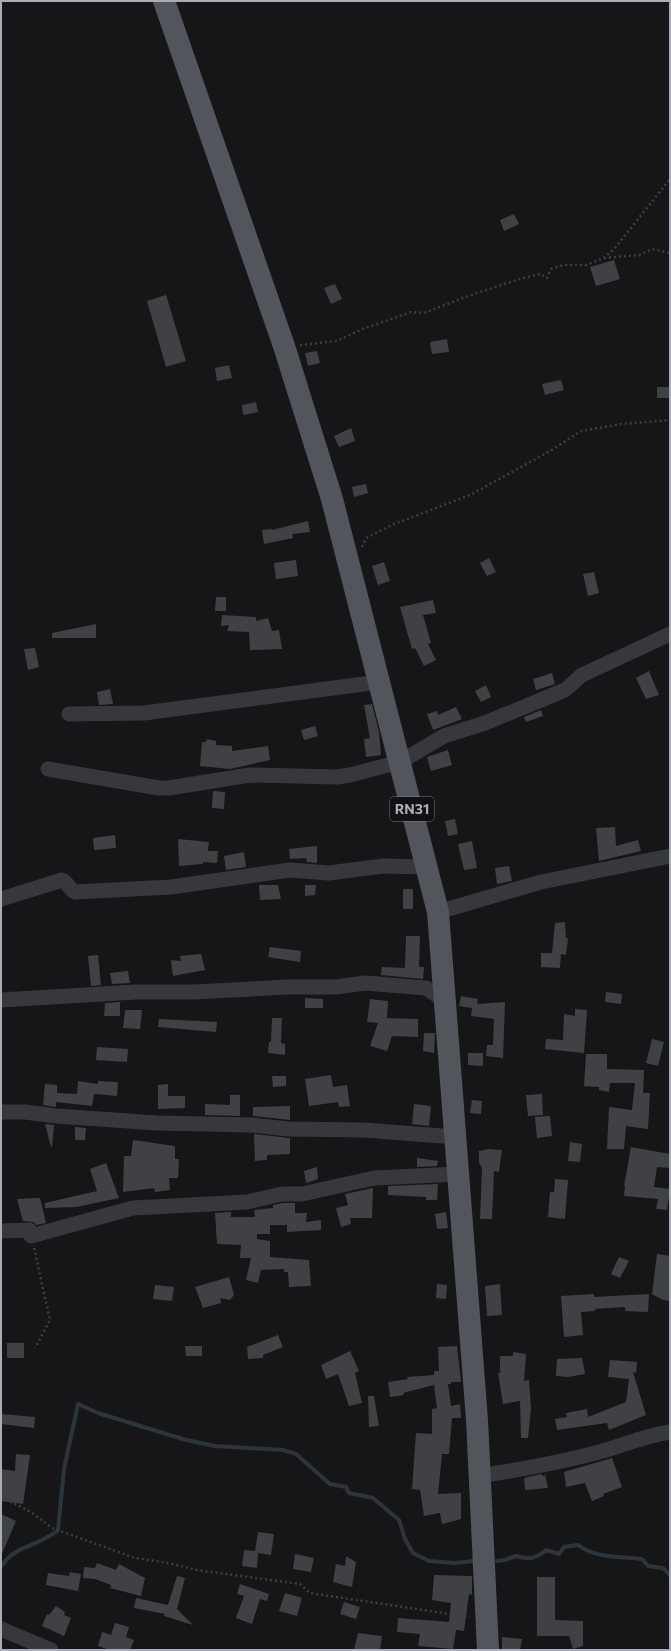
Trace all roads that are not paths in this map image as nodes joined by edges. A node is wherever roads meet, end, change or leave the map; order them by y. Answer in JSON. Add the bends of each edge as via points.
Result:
{"nodes":[{"id":1,"x":164,"y":1,"type":"edge"},
{"id":2,"x":670,"y":634,"type":"edge"},
{"id":3,"x":379,"y":682,"type":"junction"},
{"id":4,"x":69,"y":714,"type":"dead end"},
{"id":5,"x":400,"y":762,"type":"junction"},
{"id":6,"x":48,"y":769,"type":"dead end"},
{"id":7,"x":670,"y":856,"type":"edge"},
{"id":8,"x":427,"y":867,"type":"junction"},
{"id":9,"x":1,"y":899,"type":"edge"},
{"id":10,"x":438,"y":912,"type":"junction"},
{"id":11,"x":1,"y":1000,"type":"edge"},
{"id":12,"x":446,"y":1004,"type":"junction"},
{"id":13,"x":1,"y":1112,"type":"edge"},
{"id":14,"x":455,"y":1137,"type":"junction"},
{"id":15,"x":459,"y":1174,"type":"junction"},
{"id":16,"x":1,"y":1231,"type":"edge"},
{"id":17,"x":670,"y":1432,"type":"edge"},
{"id":18,"x":480,"y":1476,"type":"junction"},
{"id":19,"x":1,"y":1629,"type":"edge"},
{"id":20,"x":51,"y":1650,"type":"edge"},
{"id":21,"x":488,"y":1650,"type":"edge"}],
"edges":[{"from":1,"to":3,"type":"main road","number":"RN31","via":[[284,346],[332,499]]},
{"from":2,"to":5,"type":"street","via":[[582,675],[565,690],[485,723],[444,736]]},
{"from":3,"to":4,"type":"street","via":[[144,713]]},
{"from":3,"to":5,"type":"main road","number":"RN31"},
{"from":5,"to":6,"type":"street","via":[[337,777],[250,775],[169,788]]},
{"from":5,"to":8,"type":"main road","number":"RN31"},
{"from":7,"to":10,"type":"street","via":[[541,882]]},
{"from":8,"to":9,"type":"street","via":[[383,866],[330,873],[290,870],[171,887],[75,892],[62,880]]},
{"from":8,"to":10,"type":"main road","number":"RN31"},
{"from":10,"to":12,"type":"main road","number":"RN31"},
{"from":11,"to":12,"type":"street","via":[[136,992],[336,988],[365,983],[426,988]]},
{"from":12,"to":14,"type":"main road","number":"RN31"},
{"from":13,"to":14,"type":"street","via":[[157,1123],[364,1130]]},
{"from":14,"to":15,"type":"main road","number":"RN31"},
{"from":15,"to":16,"type":"street","via":[[374,1178],[302,1194],[282,1194],[247,1202],[133,1208],[31,1236],[29,1230]]},
{"from":15,"to":18,"type":"main road","number":"RN31"},
{"from":17,"to":18,"type":"street","via":[[646,1436],[565,1461]]},
{"from":18,"to":21,"type":"main road","number":"RN31"},
{"from":19,"to":20,"type":"street"}]}
